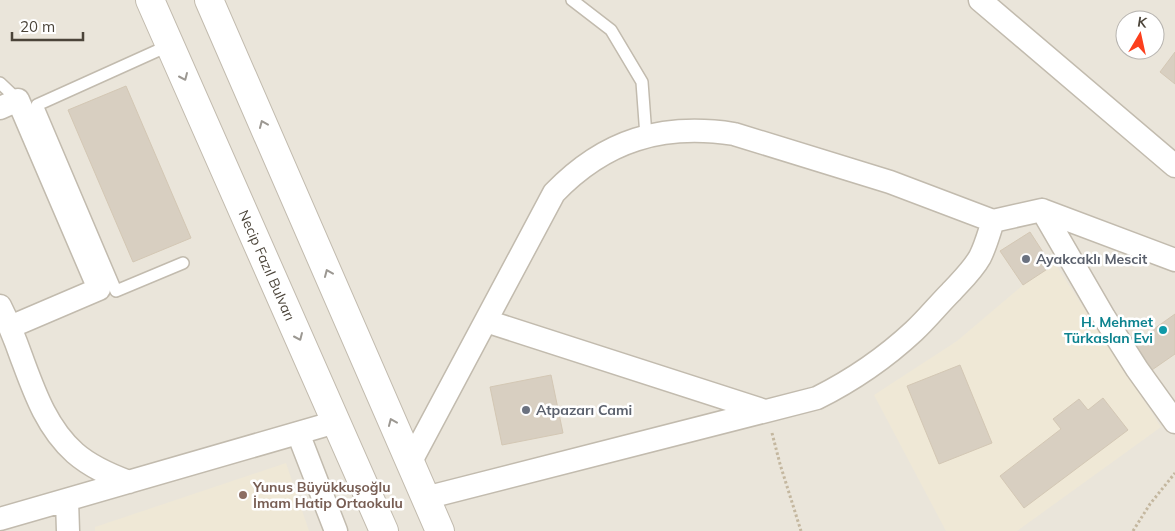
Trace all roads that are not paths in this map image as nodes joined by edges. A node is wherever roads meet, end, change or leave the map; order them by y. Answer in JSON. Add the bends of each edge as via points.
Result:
{"nodes":[{"id":1,"x":150,"y":0,"type":"edge"},
{"id":2,"x":209,"y":0,"type":"edge"},
{"id":3,"x":572,"y":0,"type":"edge"},
{"id":4,"x":980,"y":0,"type":"edge"},
{"id":5,"x":170,"y":45,"type":"junction"},
{"id":6,"x":0,"y":83,"type":"edge"},
{"id":7,"x":9,"y":104,"type":"edge"},
{"id":8,"x":646,"y":136,"type":"junction"},
{"id":9,"x":1175,"y":166,"type":"edge"},
{"id":10,"x":1042,"y":210,"type":"junction"},
{"id":11,"x":993,"y":221,"type":"junction"},
{"id":12,"x":1175,"y":260,"type":"edge"},
{"id":13,"x":183,"y":263,"type":"dead end"},
{"id":14,"x":0,"y":306,"type":"edge"},
{"id":15,"x":486,"y":321,"type":"junction"},
{"id":16,"x":10,"y":327,"type":"junction"},
{"id":17,"x":766,"y":411,"type":"junction"},
{"id":18,"x":336,"y":422,"type":"junction"},
{"id":19,"x":1175,"y":422,"type":"edge"},
{"id":20,"x":298,"y":433,"type":"junction"},
{"id":21,"x":410,"y":463,"type":"junction"},
{"id":22,"x":129,"y":482,"type":"junction"},
{"id":23,"x":425,"y":498,"type":"junction"},
{"id":24,"x":67,"y":500,"type":"junction"},
{"id":25,"x":0,"y":519,"type":"edge"},
{"id":26,"x":68,"y":531,"type":"edge"},
{"id":27,"x":336,"y":531,"type":"edge"},
{"id":28,"x":384,"y":531,"type":"edge"},
{"id":29,"x":440,"y":531,"type":"edge"}],
"edges":[{"from":1,"to":5,"type":"street","name":"Necip Fazıl Bulvarı"},
{"from":21,"to":2,"type":"street","one_way":true},
{"from":3,"to":8,"type":"lane","via":[[611,30],[642,82]]},
{"from":4,"to":9,"type":"street"},
{"from":5,"to":13,"type":"lane","via":[[37,105],[116,291]]},
{"from":5,"to":18,"type":"street","name":"Necip Fazıl Bulvarı","one_way":true},
{"from":6,"to":7,"type":"lane"},
{"from":7,"to":16,"type":"street","via":[[99,289]]},
{"from":8,"to":11,"type":"street","via":[[691,130],[734,134],[890,182]]},
{"from":8,"to":15,"type":"street","via":[[602,154],[568,178],[554,193]]},
{"from":10,"to":11,"type":"street"},
{"from":10,"to":12,"type":"street"},
{"from":10,"to":19,"type":"street","via":[[1104,317]]},
{"from":11,"to":17,"type":"street","via":[[988,240],[971,270],[894,349],[851,380],[817,398]]},
{"from":14,"to":16,"type":"street"},
{"from":15,"to":17,"type":"street"},
{"from":15,"to":21,"type":"street"},
{"from":16,"to":22,"type":"street","via":[[36,398],[55,430],[76,454],[92,466]]},
{"from":17,"to":23,"type":"street"},
{"from":18,"to":20,"type":"street"},
{"from":18,"to":28,"type":"street","name":"Necip Fazıl Bulvarı"},
{"from":20,"to":22,"type":"street"},
{"from":20,"to":27,"type":"street"},
{"from":21,"to":23,"type":"street"},
{"from":22,"to":24,"type":"street"},
{"from":23,"to":29,"type":"street"},
{"from":24,"to":25,"type":"street"},
{"from":24,"to":26,"type":"street"}]}
